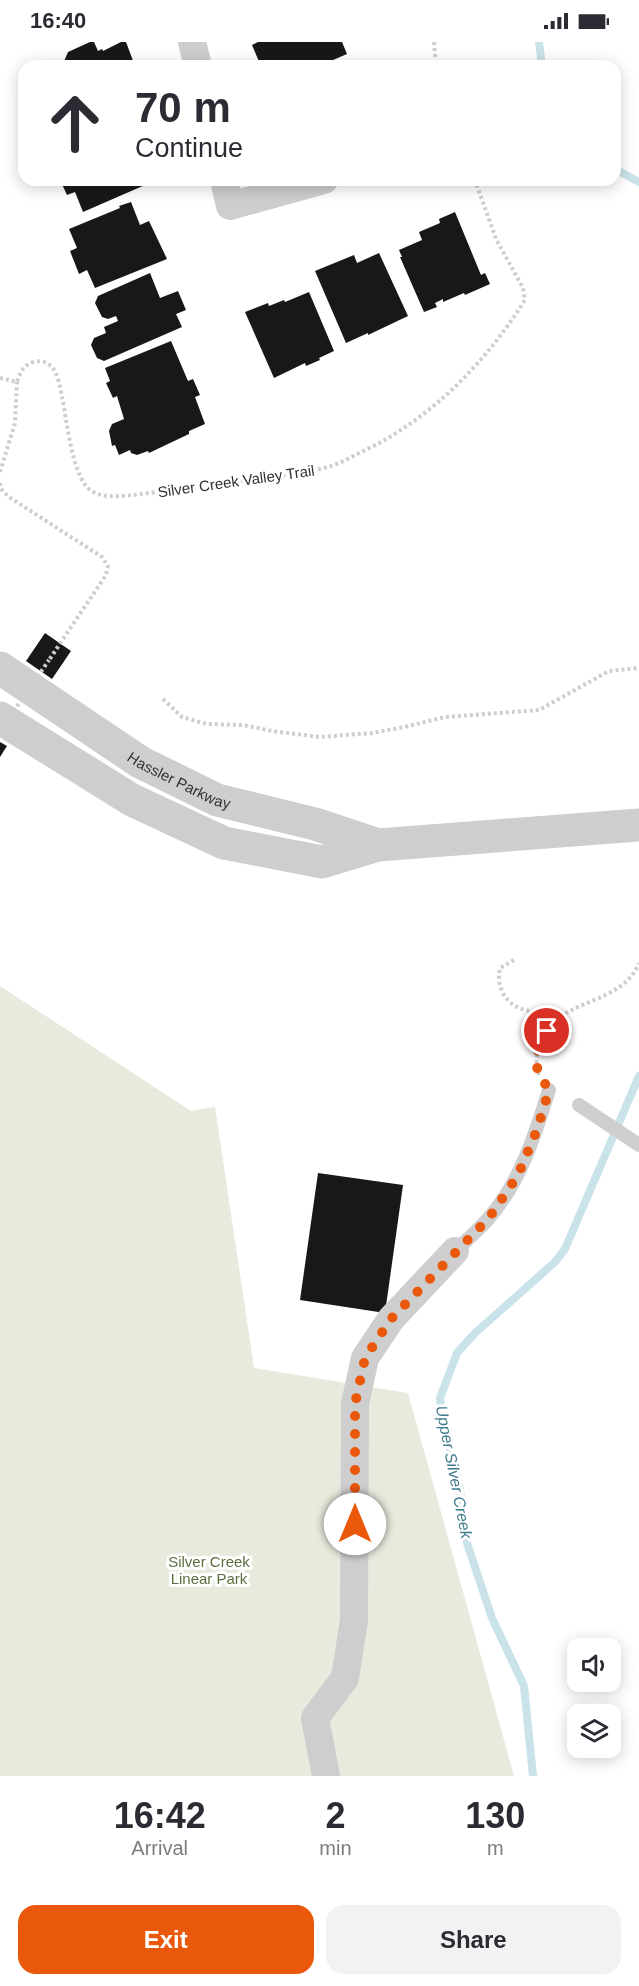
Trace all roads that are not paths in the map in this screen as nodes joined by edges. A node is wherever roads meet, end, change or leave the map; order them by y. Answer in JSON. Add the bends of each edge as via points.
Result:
{"nodes":[{"id":1,"x":192,"y":42,"type":"edge"},
{"id":2,"x":196,"y":60,"type":"edge"},
{"id":3,"x":225,"y":186,"type":"edge"},
{"id":4,"x":302,"y":186,"type":"edge"},
{"id":5,"x":0,"y":668,"type":"edge"},
{"id":6,"x":0,"y":718,"type":"edge"},
{"id":7,"x":639,"y":825,"type":"edge"},
{"id":8,"x":378,"y":845,"type":"junction"},
{"id":9,"x":549,"y":1090,"type":"road end"},
{"id":10,"x":579,"y":1105,"type":"dead end"},
{"id":11,"x":639,"y":1144,"type":"edge"},
{"id":12,"x":455,"y":1251,"type":"joint"},
{"id":13,"x":326,"y":1776,"type":"edge"}],
"edges":[{"from":1,"to":2,"type":"street"},
{"from":3,"to":4,"type":"street","via":[[230,206]]},
{"from":5,"to":8,"type":"street","name":"Hassler Parkway","via":[[140,762],[217,800],[315,824]]},
{"from":6,"to":8,"type":"street","name":"Hassler Parkway","via":[[132,800],[224,843],[322,862]]},
{"from":7,"to":8,"type":"street","name":"Hassler Parkway"},
{"from":9,"to":12,"type":"lane","via":[[518,1175],[489,1218]]},
{"from":10,"to":11,"type":"lane"},
{"from":12,"to":13,"type":"street","via":[[391,1319],[365,1358],[355,1404],[354,1620],[345,1678],[315,1718]]}]}
